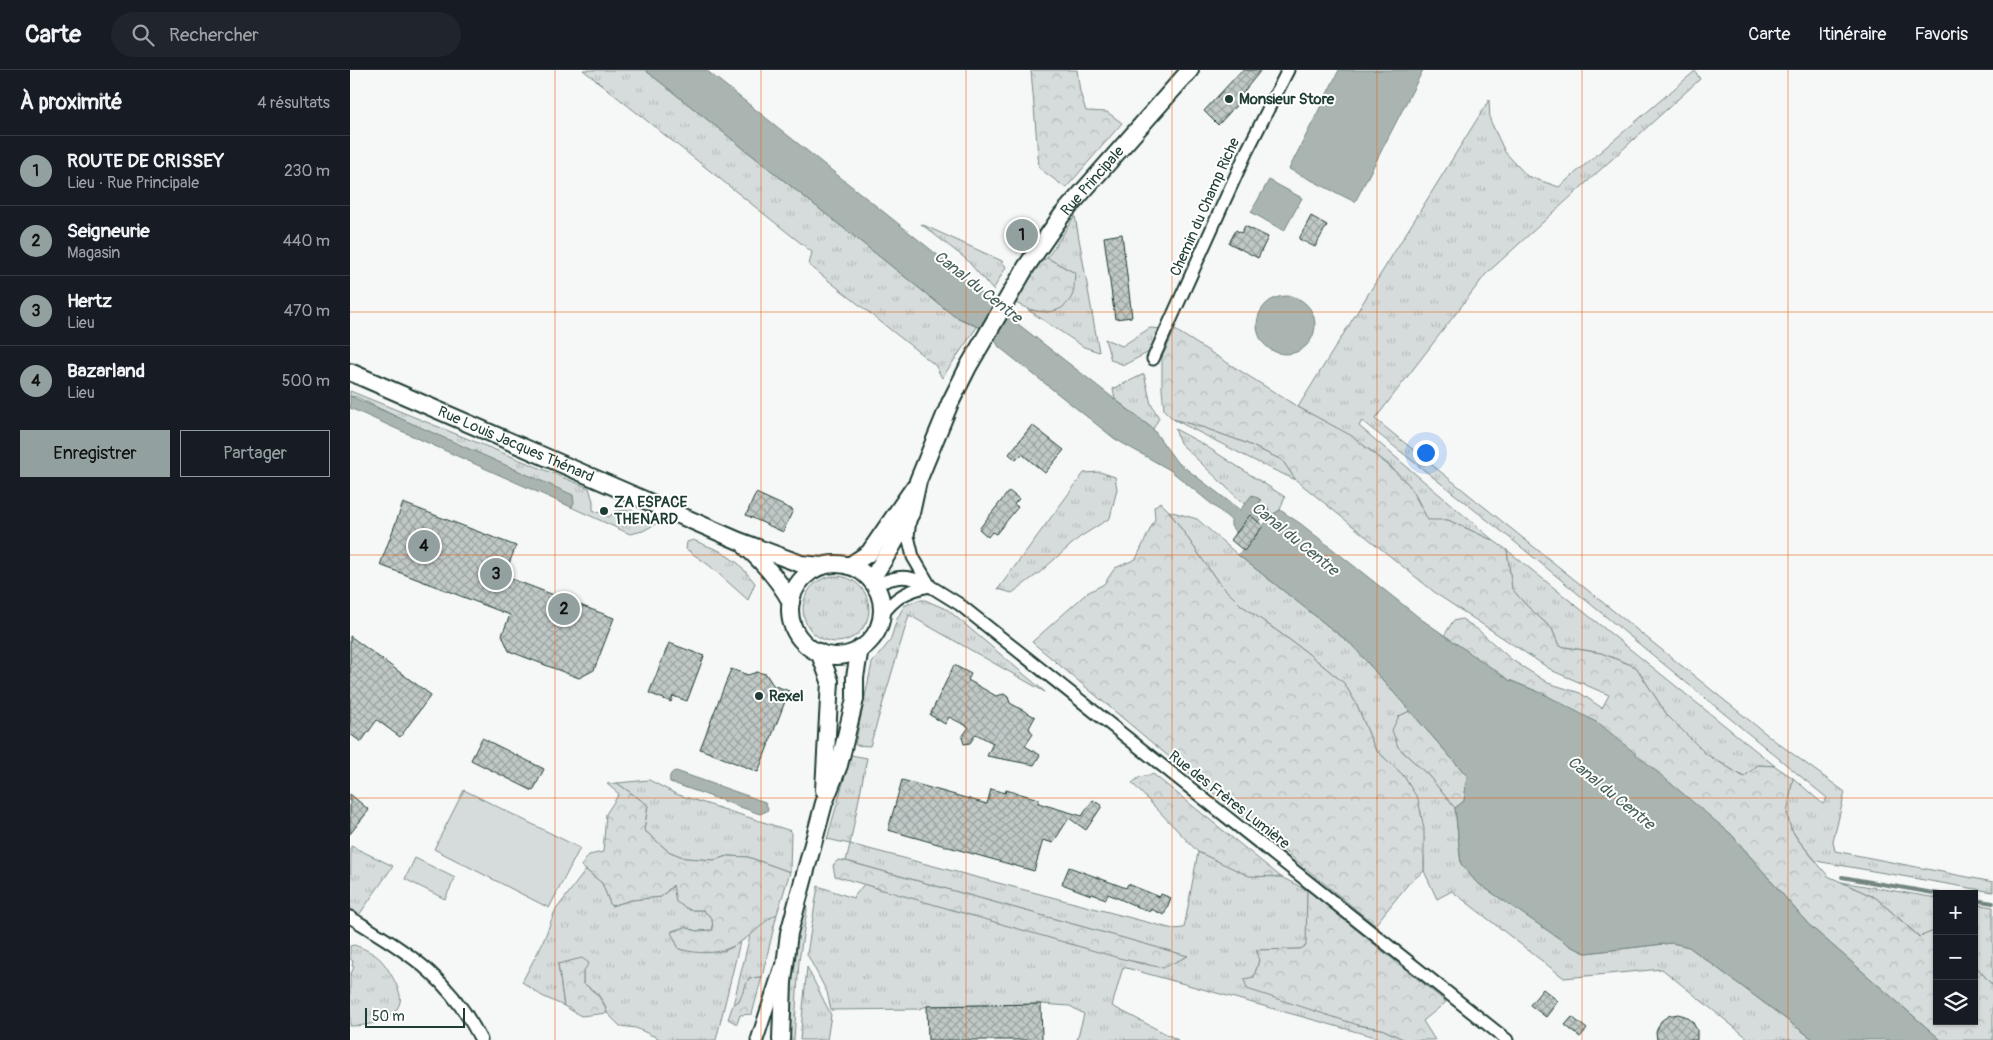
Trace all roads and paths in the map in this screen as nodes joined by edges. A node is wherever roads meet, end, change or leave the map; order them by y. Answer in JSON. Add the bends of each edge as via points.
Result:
{"nodes":[{"id":1,"x":1190,"y":70,"type":"edge"},
{"id":2,"x":1288,"y":70,"type":"edge"},
{"id":3,"x":1153,"y":359,"type":"dead end"},
{"id":4,"x":350,"y":372,"type":"edge"},
{"id":5,"x":918,"y":481,"type":"junction"},
{"id":6,"x":911,"y":513,"type":"junction"},
{"id":7,"x":738,"y":541,"type":"junction"},
{"id":8,"x":822,"y":566,"type":"junction"},
{"id":9,"x":850,"y":566,"type":"junction"},
{"id":10,"x":873,"y":583,"type":"junction"},
{"id":11,"x":930,"y":586,"type":"junction"},
{"id":12,"x":791,"y":602,"type":"junction"},
{"id":13,"x":882,"y":615,"type":"junction"},
{"id":14,"x":860,"y":648,"type":"junction"},
{"id":15,"x":819,"y":652,"type":"junction"},
{"id":16,"x":824,"y":803,"type":"junction"},
{"id":17,"x":350,"y":918,"type":"edge"},
{"id":18,"x":786,"y":953,"type":"junction"},
{"id":19,"x":481,"y":1040,"type":"edge"},
{"id":20,"x":758,"y":1040,"type":"edge"},
{"id":21,"x":781,"y":1040,"type":"edge"},
{"id":22,"x":1507,"y":1040,"type":"edge"}],
"edges":[{"from":1,"to":5,"type":"main road","name":"Rue Principale","via":[[1100,171],[1036,251],[950,403]]},
{"from":2,"to":3,"type":"street","name":"Chemin du Champ Riche","via":[[1247,151]]},
{"from":4,"to":7,"type":"main road","name":"Rue Louis Jacques Thénard"},
{"from":5,"to":6,"type":"main road"},
{"from":5,"to":9,"type":"main road","via":[[868,553]]},
{"from":6,"to":10,"type":"main road"},
{"from":6,"to":11,"type":"street","name":"Rue des Frères Lumière","via":[[908,536],[913,557]]},
{"from":7,"to":8,"type":"main road","name":"Rue Louis Jacques Thénard","via":[[801,564]]},
{"from":7,"to":12,"type":"main road","name":"Rue Louis Jacques Thénard","via":[[767,566]]},
{"from":8,"to":9,"type":"main road"},
{"from":8,"to":12,"type":"main road","via":[[801,580]]},
{"from":9,"to":10,"type":"main road"},
{"from":10,"to":11,"type":"street","name":"Rue des Frères Lumière","via":[[906,577],[916,578]]},
{"from":10,"to":13,"type":"main road","via":[[879,595]]},
{"from":11,"to":13,"type":"street","via":[[904,593]]},
{"from":11,"to":22,"type":"street","name":"Rue des Frères Lumière","via":[[959,604]]},
{"from":12,"to":15,"type":"main road","via":[[792,624],[797,634],[810,648]]},
{"from":13,"to":14,"type":"main road","via":[[875,634]]},
{"from":14,"to":15,"type":"main road","via":[[840,655]]},
{"from":14,"to":16,"type":"main road","via":[[855,699],[839,765]]},
{"from":15,"to":16,"type":"main road","via":[[830,682]]},
{"from":16,"to":18,"type":"main road","via":[[795,906]]},
{"from":17,"to":19,"type":"street","via":[[412,955],[434,974],[469,1018]]},
{"from":18,"to":20,"type":"street","via":[[772,988]]},
{"from":18,"to":21,"type":"main road"}]}
